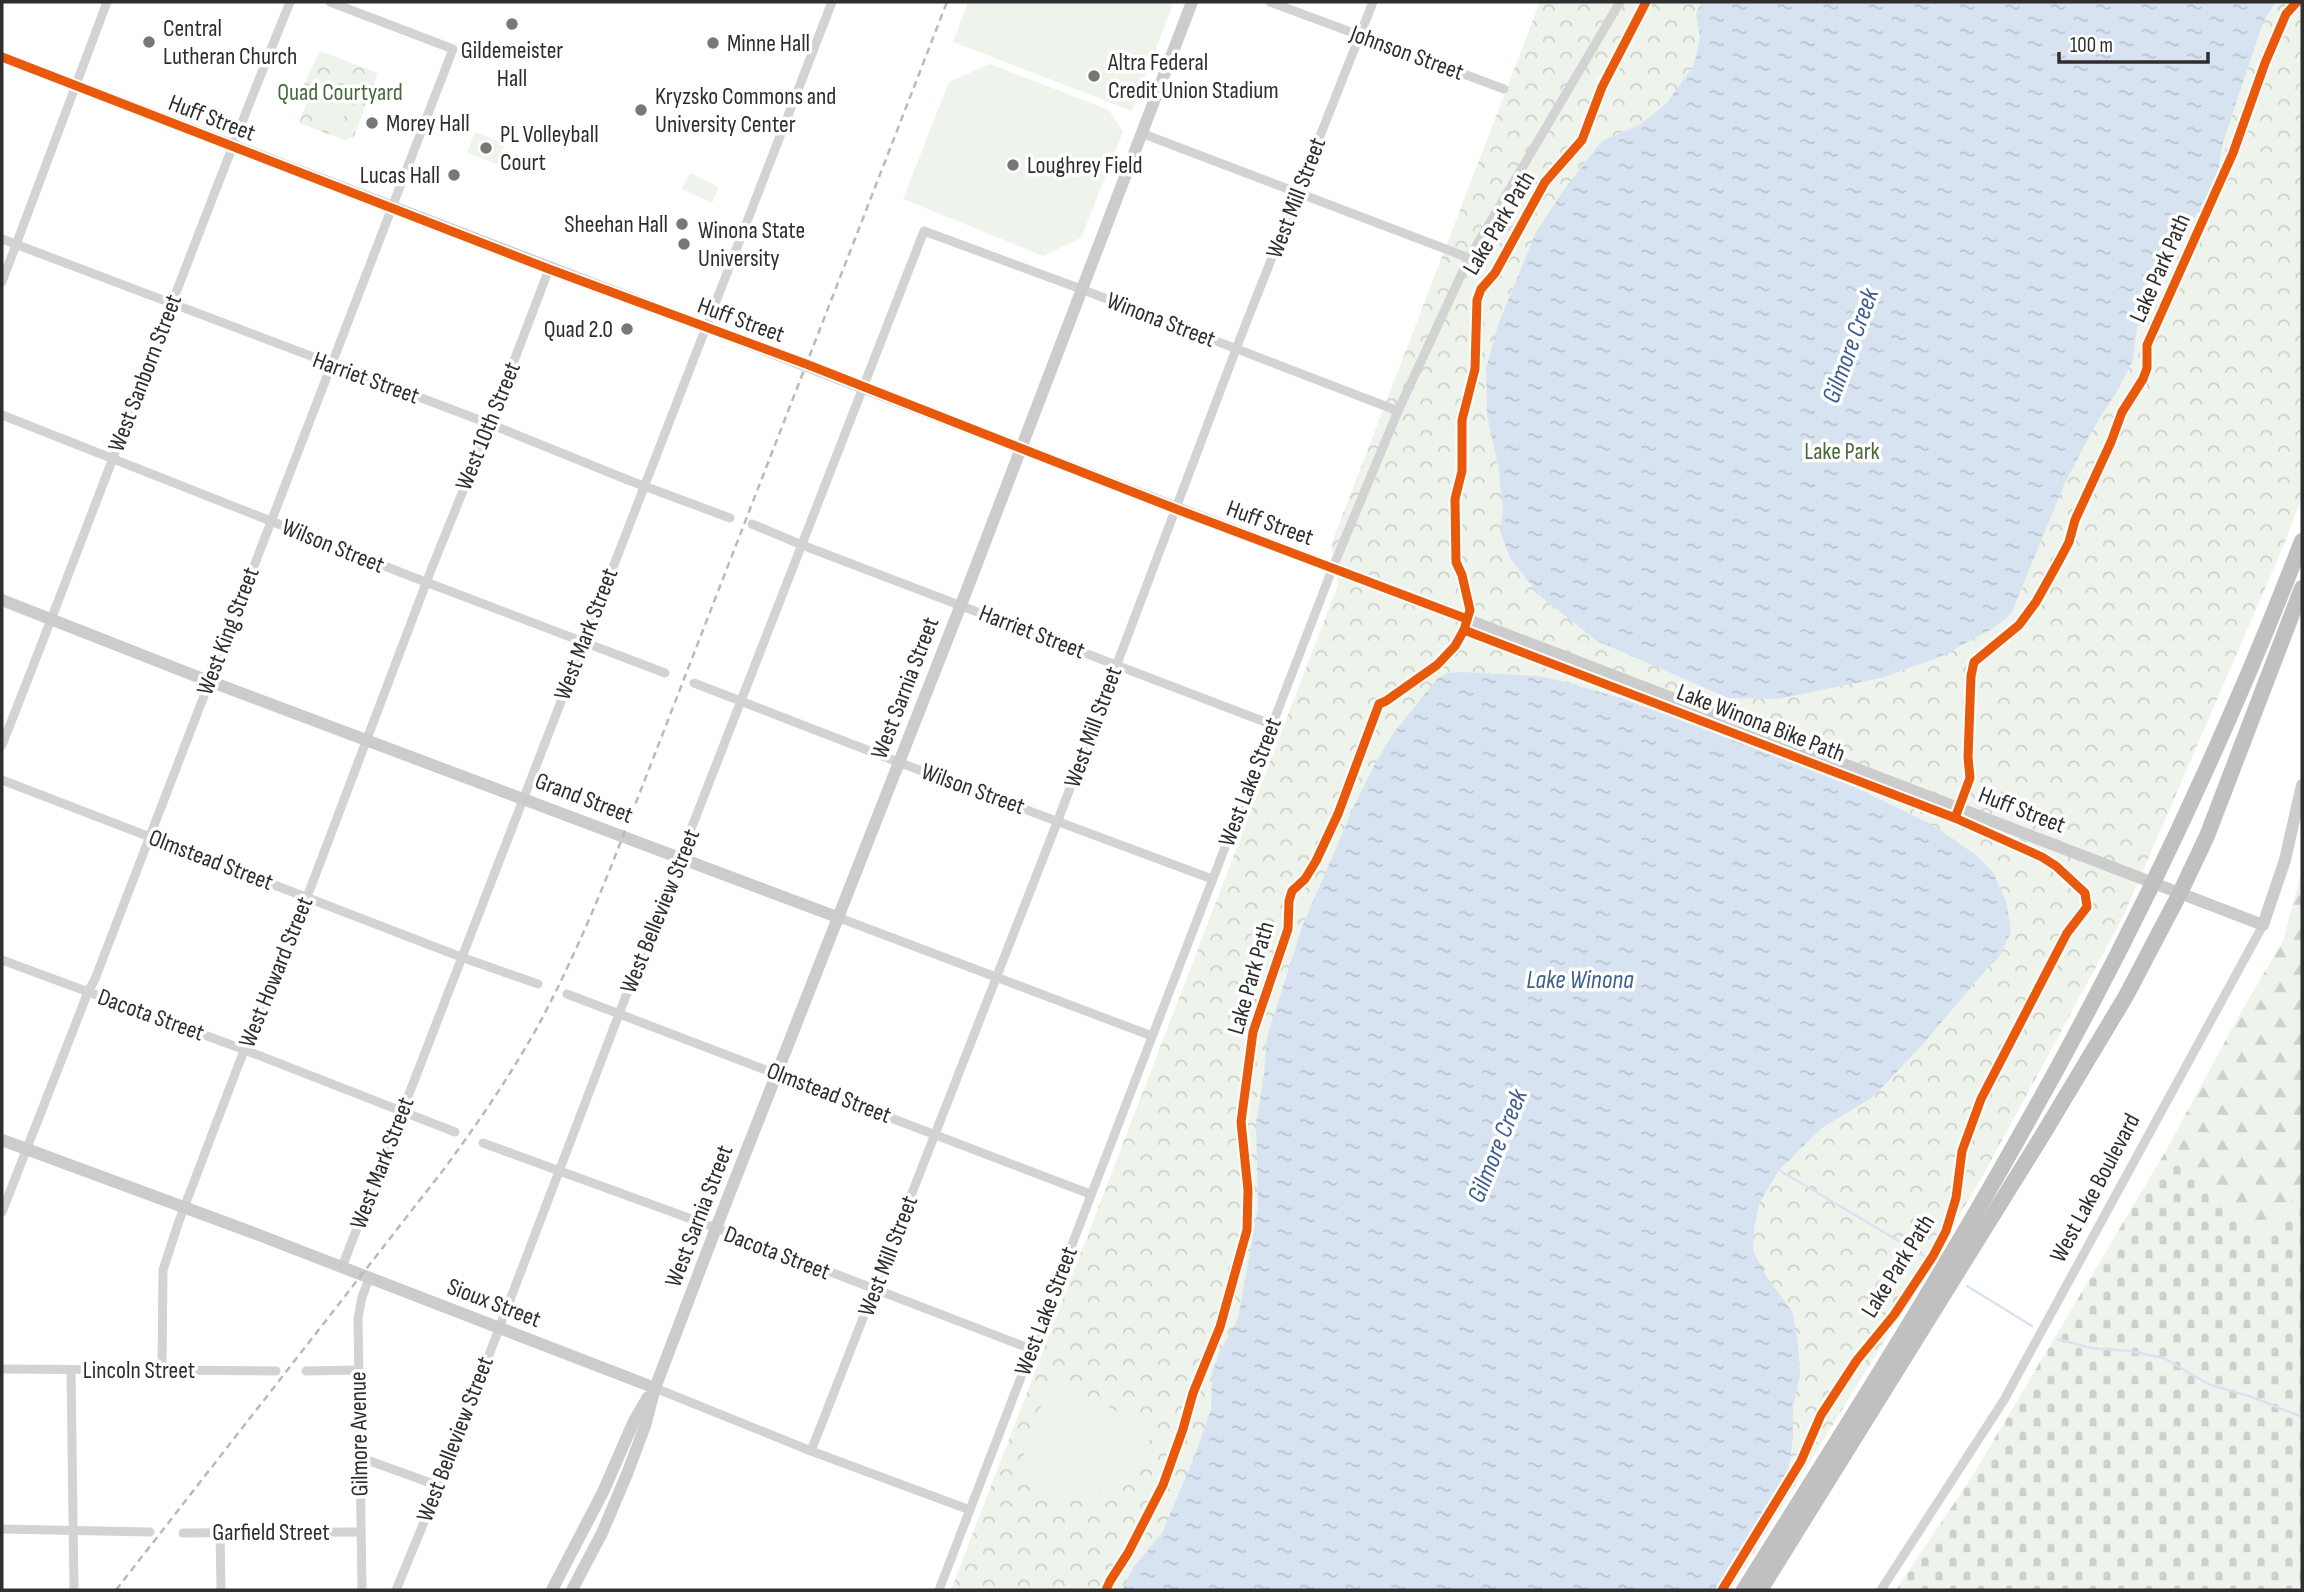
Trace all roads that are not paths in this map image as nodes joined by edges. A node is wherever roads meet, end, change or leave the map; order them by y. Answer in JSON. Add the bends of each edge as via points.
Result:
{"nodes":[{"id":1,"x":107,"y":2,"type":"edge"},
{"id":2,"x":290,"y":2,"type":"edge"},
{"id":3,"x":330,"y":2,"type":"edge"},
{"id":4,"x":832,"y":2,"type":"edge"},
{"id":5,"x":1192,"y":2,"type":"edge"},
{"id":6,"x":1270,"y":2,"type":"edge"},
{"id":7,"x":1373,"y":2,"type":"edge"},
{"id":8,"x":1620,"y":2,"type":"edge"},
{"id":9,"x":1360,"y":36,"type":"junction"},
{"id":10,"x":2,"y":57,"type":"edge"},
{"id":11,"x":74,"y":85,"type":"junction"},
{"id":12,"x":1504,"y":89,"type":"dead end"},
{"id":13,"x":1141,"y":133,"type":"junction"},
{"id":14,"x":234,"y":146,"type":"junction"},
{"id":15,"x":1297,"y":193,"type":"junction"},
{"id":16,"x":391,"y":208,"type":"junction"},
{"id":17,"x":924,"y":231,"type":"joint"},
{"id":18,"x":2,"y":239,"type":"edge"},
{"id":19,"x":16,"y":245,"type":"junction"},
{"id":20,"x":1469,"y":258,"type":"junction"},
{"id":21,"x":549,"y":269,"type":"junction"},
{"id":22,"x":2,"y":282,"type":"edge"},
{"id":23,"x":1081,"y":289,"type":"junction"},
{"id":24,"x":171,"y":305,"type":"junction"},
{"id":25,"x":705,"y":327,"type":"junction"},
{"id":26,"x":1236,"y":349,"type":"junction"},
{"id":27,"x":332,"y":366,"type":"junction"},
{"id":28,"x":862,"y":386,"type":"junction"},
{"id":29,"x":1398,"y":411,"type":"junction"},
{"id":30,"x":2,"y":415,"type":"edge"},
{"id":31,"x":490,"y":424,"type":"junction"},
{"id":32,"x":1021,"y":447,"type":"junction"},
{"id":33,"x":113,"y":459,"type":"junction"},
{"id":34,"x":644,"y":485,"type":"junction"},
{"id":35,"x":1176,"y":509,"type":"junction"},
{"id":36,"x":730,"y":517,"type":"dead end"},
{"id":37,"x":271,"y":521,"type":"junction"},
{"id":38,"x":752,"y":524,"type":"dead end"},
{"id":39,"x":2302,"y":541,"type":"edge"},
{"id":40,"x":802,"y":545,"type":"junction"},
{"id":41,"x":1333,"y":567,"type":"junction"},
{"id":42,"x":427,"y":583,"type":"junction"},
{"id":43,"x":2302,"y":588,"type":"edge"},
{"id":44,"x":2,"y":600,"type":"edge"},
{"id":45,"x":961,"y":604,"type":"junction"},
{"id":46,"x":52,"y":620,"type":"junction"},
{"id":47,"x":583,"y":642,"type":"junction"},
{"id":48,"x":1116,"y":664,"type":"junction"},
{"id":49,"x":665,"y":673,"type":"dead end"},
{"id":50,"x":209,"y":680,"type":"junction"},
{"id":51,"x":694,"y":683,"type":"dead end"},
{"id":52,"x":743,"y":701,"type":"junction"},
{"id":53,"x":1273,"y":725,"type":"junction"},
{"id":54,"x":368,"y":740,"type":"junction"},
{"id":55,"x":2,"y":745,"type":"edge"},
{"id":56,"x":898,"y":762,"type":"junction"},
{"id":57,"x":2,"y":780,"type":"edge"},
{"id":58,"x":2302,"y":785,"type":"edge"},
{"id":59,"x":523,"y":797,"type":"junction"},
{"id":60,"x":1058,"y":820,"type":"junction"},
{"id":61,"x":149,"y":835,"type":"junction"},
{"id":62,"x":681,"y":858,"type":"junction"},
{"id":63,"x":1212,"y":879,"type":"junction"},
{"id":64,"x":2153,"y":882,"type":"junction"},
{"id":65,"x":2180,"y":893,"type":"junction"},
{"id":66,"x":307,"y":897,"type":"junction"},
{"id":67,"x":837,"y":917,"type":"junction"},
{"id":68,"x":2263,"y":925,"type":"junction"},
{"id":69,"x":461,"y":957,"type":"junction"},
{"id":70,"x":2,"y":960,"type":"edge"},
{"id":71,"x":995,"y":977,"type":"junction"},
{"id":72,"x":538,"y":984,"type":"dead end"},
{"id":73,"x":88,"y":992,"type":"junction"},
{"id":74,"x":567,"y":995,"type":"dead end"},
{"id":75,"x":619,"y":1014,"type":"junction"},
{"id":76,"x":1152,"y":1036,"type":"junction"},
{"id":77,"x":244,"y":1050,"type":"junction"},
{"id":78,"x":777,"y":1074,"type":"junction"},
{"id":79,"x":402,"y":1113,"type":"junction"},
{"id":80,"x":455,"y":1132,"type":"dead end"},
{"id":81,"x":935,"y":1134,"type":"junction"},
{"id":82,"x":2,"y":1140,"type":"edge"},
{"id":83,"x":483,"y":1143,"type":"dead end"},
{"id":84,"x":27,"y":1149,"type":"junction"},
{"id":85,"x":558,"y":1171,"type":"junction"},
{"id":86,"x":1090,"y":1194,"type":"junction"},
{"id":87,"x":185,"y":1209,"type":"junction"},
{"id":88,"x":2,"y":1212,"type":"edge"},
{"id":89,"x":716,"y":1228,"type":"junction"},
{"id":90,"x":342,"y":1267,"type":"junction"},
{"id":91,"x":369,"y":1279,"type":"junction"},
{"id":92,"x":874,"y":1291,"type":"junction"},
{"id":93,"x":498,"y":1327,"type":"junction"},
{"id":94,"x":1031,"y":1349,"type":"junction"},
{"id":95,"x":2,"y":1368,"type":"edge"},
{"id":96,"x":162,"y":1369,"type":"junction"},
{"id":97,"x":71,"y":1370,"type":"junction"},
{"id":98,"x":358,"y":1370,"type":"junction"},
{"id":99,"x":276,"y":1371,"type":"dead end"},
{"id":100,"x":306,"y":1371,"type":"dead end"},
{"id":101,"x":655,"y":1388,"type":"junction"},
{"id":102,"x":811,"y":1451,"type":"junction"},
{"id":103,"x":359,"y":1457,"type":"junction"},
{"id":104,"x":439,"y":1486,"type":"junction"},
{"id":105,"x":970,"y":1510,"type":"junction"},
{"id":106,"x":2,"y":1529,"type":"edge"},
{"id":107,"x":74,"y":1529,"type":"junction"},
{"id":108,"x":150,"y":1532,"type":"dead end"},
{"id":109,"x":220,"y":1532,"type":"junction"},
{"id":110,"x":360,"y":1532,"type":"junction"},
{"id":111,"x":183,"y":1533,"type":"dead end"},
{"id":112,"x":74,"y":1590,"type":"edge"},
{"id":113,"x":221,"y":1590,"type":"edge"},
{"id":114,"x":362,"y":1590,"type":"edge"},
{"id":115,"x":396,"y":1590,"type":"edge"},
{"id":116,"x":552,"y":1590,"type":"edge"},
{"id":117,"x":572,"y":1590,"type":"edge"},
{"id":118,"x":939,"y":1590,"type":"edge"},
{"id":119,"x":1744,"y":1590,"type":"edge"},
{"id":120,"x":1760,"y":1590,"type":"edge"},
{"id":121,"x":1881,"y":1590,"type":"edge"}],
"edges":[{"from":1,"to":11,"type":"street"},
{"from":2,"to":14,"type":"street","name":"West Sanborn Street"},
{"from":3,"to":16,"type":"street","name":"West King Street","via":[[453,49]]},
{"from":4,"to":25,"type":"street","name":"West Mark Street"},
{"from":5,"to":13,"type":"street","name":"West Sarnia Street"},
{"from":6,"to":9,"type":"street","name":"Johnson Street"},
{"from":7,"to":9,"type":"street","name":"West Mill Street"},
{"from":8,"to":20,"type":"street","name":"West Lake Street"},
{"from":9,"to":12,"type":"street","name":"Johnson Street"},
{"from":9,"to":15,"type":"street","name":"West Mill Street"},
{"from":10,"to":11,"type":"street","name":"Huff Street"},
{"from":11,"to":14,"type":"street","name":"Huff Street"},
{"from":11,"to":19,"type":"street"},
{"from":13,"to":15,"type":"street"},
{"from":13,"to":23,"type":"street","name":"West Sarnia Street"},
{"from":14,"to":16,"type":"street","name":"Huff Street"},
{"from":14,"to":24,"type":"street","name":"West Sanborn Street"},
{"from":15,"to":20,"type":"street"},
{"from":15,"to":26,"type":"street","name":"West Mill Street"},
{"from":16,"to":21,"type":"street","name":"Huff Street"},
{"from":16,"to":27,"type":"street","name":"West King Street"},
{"from":17,"to":23,"type":"street","name":"Winona Street"},
{"from":17,"to":28,"type":"street","name":"West Belleview Street"},
{"from":18,"to":19,"type":"street","name":"Harriet Street"},
{"from":19,"to":22,"type":"street"},
{"from":19,"to":24,"type":"street","name":"Harriet Street"},
{"from":20,"to":29,"type":"street","name":"West Lake Street"},
{"from":21,"to":25,"type":"street","name":"Huff Street"},
{"from":21,"to":31,"type":"street","name":"West 10th Street"},
{"from":23,"to":26,"type":"street","name":"Winona Street"},
{"from":23,"to":32,"type":"street","name":"West Sarnia Street"},
{"from":24,"to":27,"type":"street","name":"Harriet Street"},
{"from":24,"to":33,"type":"street","name":"West Sanborn Street"},
{"from":25,"to":28,"type":"street","name":"Huff Street"},
{"from":25,"to":34,"type":"street","name":"West Mark Street"},
{"from":26,"to":29,"type":"street","name":"Winona Street"},
{"from":26,"to":35,"type":"street","name":"West Mill Street"},
{"from":27,"to":31,"type":"street","name":"Harriet Street"},
{"from":27,"to":37,"type":"street","name":"West King Street"},
{"from":28,"to":32,"type":"street","name":"Huff Street"},
{"from":28,"to":40,"type":"street","name":"West Belleview Street"},
{"from":29,"to":41,"type":"street","name":"West Lake Street"},
{"from":30,"to":33,"type":"street","name":"Wilson Street"},
{"from":31,"to":34,"type":"street","name":"Harriet Street"},
{"from":31,"to":42,"type":"street","name":"West 10th Street"},
{"from":32,"to":35,"type":"street","name":"Huff Street"},
{"from":32,"to":45,"type":"street","name":"West Sarnia Street"},
{"from":33,"to":37,"type":"street","name":"Wilson Street"},
{"from":33,"to":46,"type":"street","name":"West Sanborn Street"},
{"from":34,"to":36,"type":"street","name":"Harriet Street"},
{"from":34,"to":47,"type":"street","name":"West Mark Street"},
{"from":35,"to":41,"type":"street","name":"Huff Street"},
{"from":35,"to":48,"type":"street","name":"West Mill Street"},
{"from":37,"to":42,"type":"street","name":"Wilson Street"},
{"from":37,"to":50,"type":"street","name":"West King Street"},
{"from":38,"to":40,"type":"street","name":"Harriet Street"},
{"from":39,"to":64,"type":"highway","via":[[2245,682]]},
{"from":40,"to":45,"type":"street","name":"Harriet Street"},
{"from":40,"to":52,"type":"street","name":"West Belleview Street"},
{"from":41,"to":53,"type":"street","name":"West Lake Street"},
{"from":41,"to":64,"type":"street","name":"Huff Street"},
{"from":42,"to":47,"type":"street","name":"Wilson Street"},
{"from":42,"to":54,"type":"street","name":"West Howard Street"},
{"from":43,"to":65,"type":"highway","via":[[2218,809]]},
{"from":44,"to":46,"type":"street","name":"Grand Street"},
{"from":45,"to":48,"type":"street","name":"Harriet Street"},
{"from":45,"to":56,"type":"street","name":"West Sarnia Street"},
{"from":46,"to":50,"type":"street","name":"Grand Street"},
{"from":46,"to":55,"type":"street","name":"West Sanborn Street"},
{"from":47,"to":49,"type":"street","name":"Wilson Street"},
{"from":47,"to":59,"type":"street","name":"West Mark Street"},
{"from":48,"to":53,"type":"street","name":"Harriet Street"},
{"from":48,"to":60,"type":"street","name":"West Mill Street"},
{"from":50,"to":54,"type":"street","name":"Grand Street"},
{"from":50,"to":61,"type":"street","name":"West King Street"},
{"from":51,"to":52,"type":"street","name":"Wilson Street"},
{"from":52,"to":56,"type":"street","name":"Wilson Street"},
{"from":52,"to":62,"type":"street","name":"West Belleview Street"},
{"from":53,"to":63,"type":"street","name":"West Lake Street"},
{"from":54,"to":59,"type":"street","name":"Grand Street"},
{"from":54,"to":66,"type":"street","name":"West Howard Street"},
{"from":56,"to":60,"type":"street","name":"Wilson Street"},
{"from":56,"to":67,"type":"street","name":"West Sarnia Street"},
{"from":57,"to":61,"type":"street","name":"Olmstead Street"},
{"from":58,"to":68,"type":"street","name":"West Lake Boulevard","via":[[2285,860]]},
{"from":59,"to":62,"type":"street","name":"Grand Street"},
{"from":59,"to":69,"type":"street","name":"West Mark Street"},
{"from":60,"to":63,"type":"street","name":"Wilson Street"},
{"from":60,"to":71,"type":"street","name":"West Mill Street"},
{"from":61,"to":66,"type":"street","name":"Olmstead Street"},
{"from":61,"to":73,"type":"street","name":"West King Street"},
{"from":62,"to":67,"type":"street","name":"Grand Street"},
{"from":62,"to":75,"type":"street","name":"West Belleview Street"},
{"from":63,"to":76,"type":"street","name":"West Lake Street"},
{"from":64,"to":65,"type":"street","name":"Huff Street"},
{"from":64,"to":119,"type":"highway","via":[[1982,1202]]},
{"from":65,"to":68,"type":"street","name":"Huff Street"},
{"from":65,"to":120,"type":"highway","via":[[2082,1070]]},
{"from":66,"to":69,"type":"street","name":"Olmstead Street"},
{"from":66,"to":77,"type":"street","name":"West Howard Street"},
{"from":67,"to":71,"type":"street","name":"Grand Street"},
{"from":67,"to":78,"type":"street","name":"West Sarnia Street"},
{"from":68,"to":121,"type":"street","name":"West Lake Boulevard","via":[[2004,1399]]},
{"from":69,"to":72,"type":"street","name":"Olmstead Street"},
{"from":69,"to":79,"type":"street","name":"West Mark Street"},
{"from":70,"to":73,"type":"street","name":"Dacota Street"},
{"from":71,"to":76,"type":"street","name":"Grand Street"},
{"from":71,"to":81,"type":"street","name":"West Mill Street"},
{"from":73,"to":77,"type":"street","name":"Dacota Street"},
{"from":73,"to":84,"type":"street","name":"West King Street"},
{"from":74,"to":75,"type":"street","name":"Olmstead Street"},
{"from":75,"to":78,"type":"street","name":"Olmstead Street"},
{"from":75,"to":85,"type":"street","name":"West Belleview Street"},
{"from":76,"to":86,"type":"street","name":"West Lake Street"},
{"from":77,"to":79,"type":"street","name":"Dacota Street"},
{"from":77,"to":87,"type":"street","name":"West Howard Street"},
{"from":78,"to":81,"type":"street","name":"Olmstead Street"},
{"from":78,"to":89,"type":"street","name":"West Sarnia Street"},
{"from":79,"to":80,"type":"street","name":"Dacota Street"},
{"from":79,"to":90,"type":"street","name":"West Mark Street"},
{"from":81,"to":86,"type":"street","name":"Olmstead Street"},
{"from":81,"to":92,"type":"street","name":"West Mill Street"},
{"from":82,"to":84,"type":"street","name":"Sioux Street"},
{"from":83,"to":85,"type":"street","name":"Dacota Street"},
{"from":84,"to":87,"type":"street","name":"Sioux Street"},
{"from":84,"to":88,"type":"street","name":"West King Street"},
{"from":85,"to":89,"type":"street","name":"Dacota Street"},
{"from":85,"to":93,"type":"street","name":"West Belleview Street"},
{"from":86,"to":94,"type":"street","name":"West Lake Street"},
{"from":87,"to":90,"type":"street","name":"Sioux Street"},
{"from":87,"to":96,"type":"street","name":"West Howard Street","via":[[163,1270]]},
{"from":89,"to":92,"type":"street","name":"Dacota Street"},
{"from":89,"to":101,"type":"street","name":"West Sarnia Street"},
{"from":90,"to":91,"type":"street","name":"Sioux Street"},
{"from":91,"to":93,"type":"street","name":"Sioux Street"},
{"from":91,"to":98,"type":"street","name":"Gilmore Avenue","via":[[358,1318]]},
{"from":92,"to":94,"type":"street","name":"Dacota Street"},
{"from":92,"to":102,"type":"street","name":"West Mill Street"},
{"from":93,"to":101,"type":"street","name":"Sioux Street"},
{"from":93,"to":104,"type":"street","name":"West Belleview Street"},
{"from":94,"to":105,"type":"street","name":"West Lake Street"},
{"from":95,"to":97,"type":"street","name":"Lincoln Street"},
{"from":96,"to":97,"type":"street","name":"Lincoln Street"},
{"from":96,"to":99,"type":"street","name":"Lincoln Street"},
{"from":97,"to":107,"type":"street"},
{"from":98,"to":100,"type":"street"},
{"from":98,"to":103,"type":"street","name":"Gilmore Avenue"},
{"from":101,"to":102,"type":"street","name":"Sioux Street"},
{"from":101,"to":116,"type":"street","name":"West Sarnia Street","via":[[634,1421]]},
{"from":101,"to":117,"type":"street","name":"West Sarnia Street","via":[[627,1474]]},
{"from":102,"to":105,"type":"street","name":"Sioux Street"},
{"from":103,"to":104,"type":"street"},
{"from":103,"to":110,"type":"street","name":"Gilmore Avenue"},
{"from":104,"to":115,"type":"street","name":"West Belleview Street"},
{"from":105,"to":118,"type":"street","name":"West Lake Street"},
{"from":106,"to":107,"type":"street"},
{"from":107,"to":108,"type":"street"},
{"from":107,"to":112,"type":"street"},
{"from":109,"to":110,"type":"street","name":"Garfield Street"},
{"from":109,"to":111,"type":"street","name":"Garfield Street"},
{"from":109,"to":113,"type":"street"},
{"from":110,"to":114,"type":"street","name":"Gilmore Avenue"}]}
